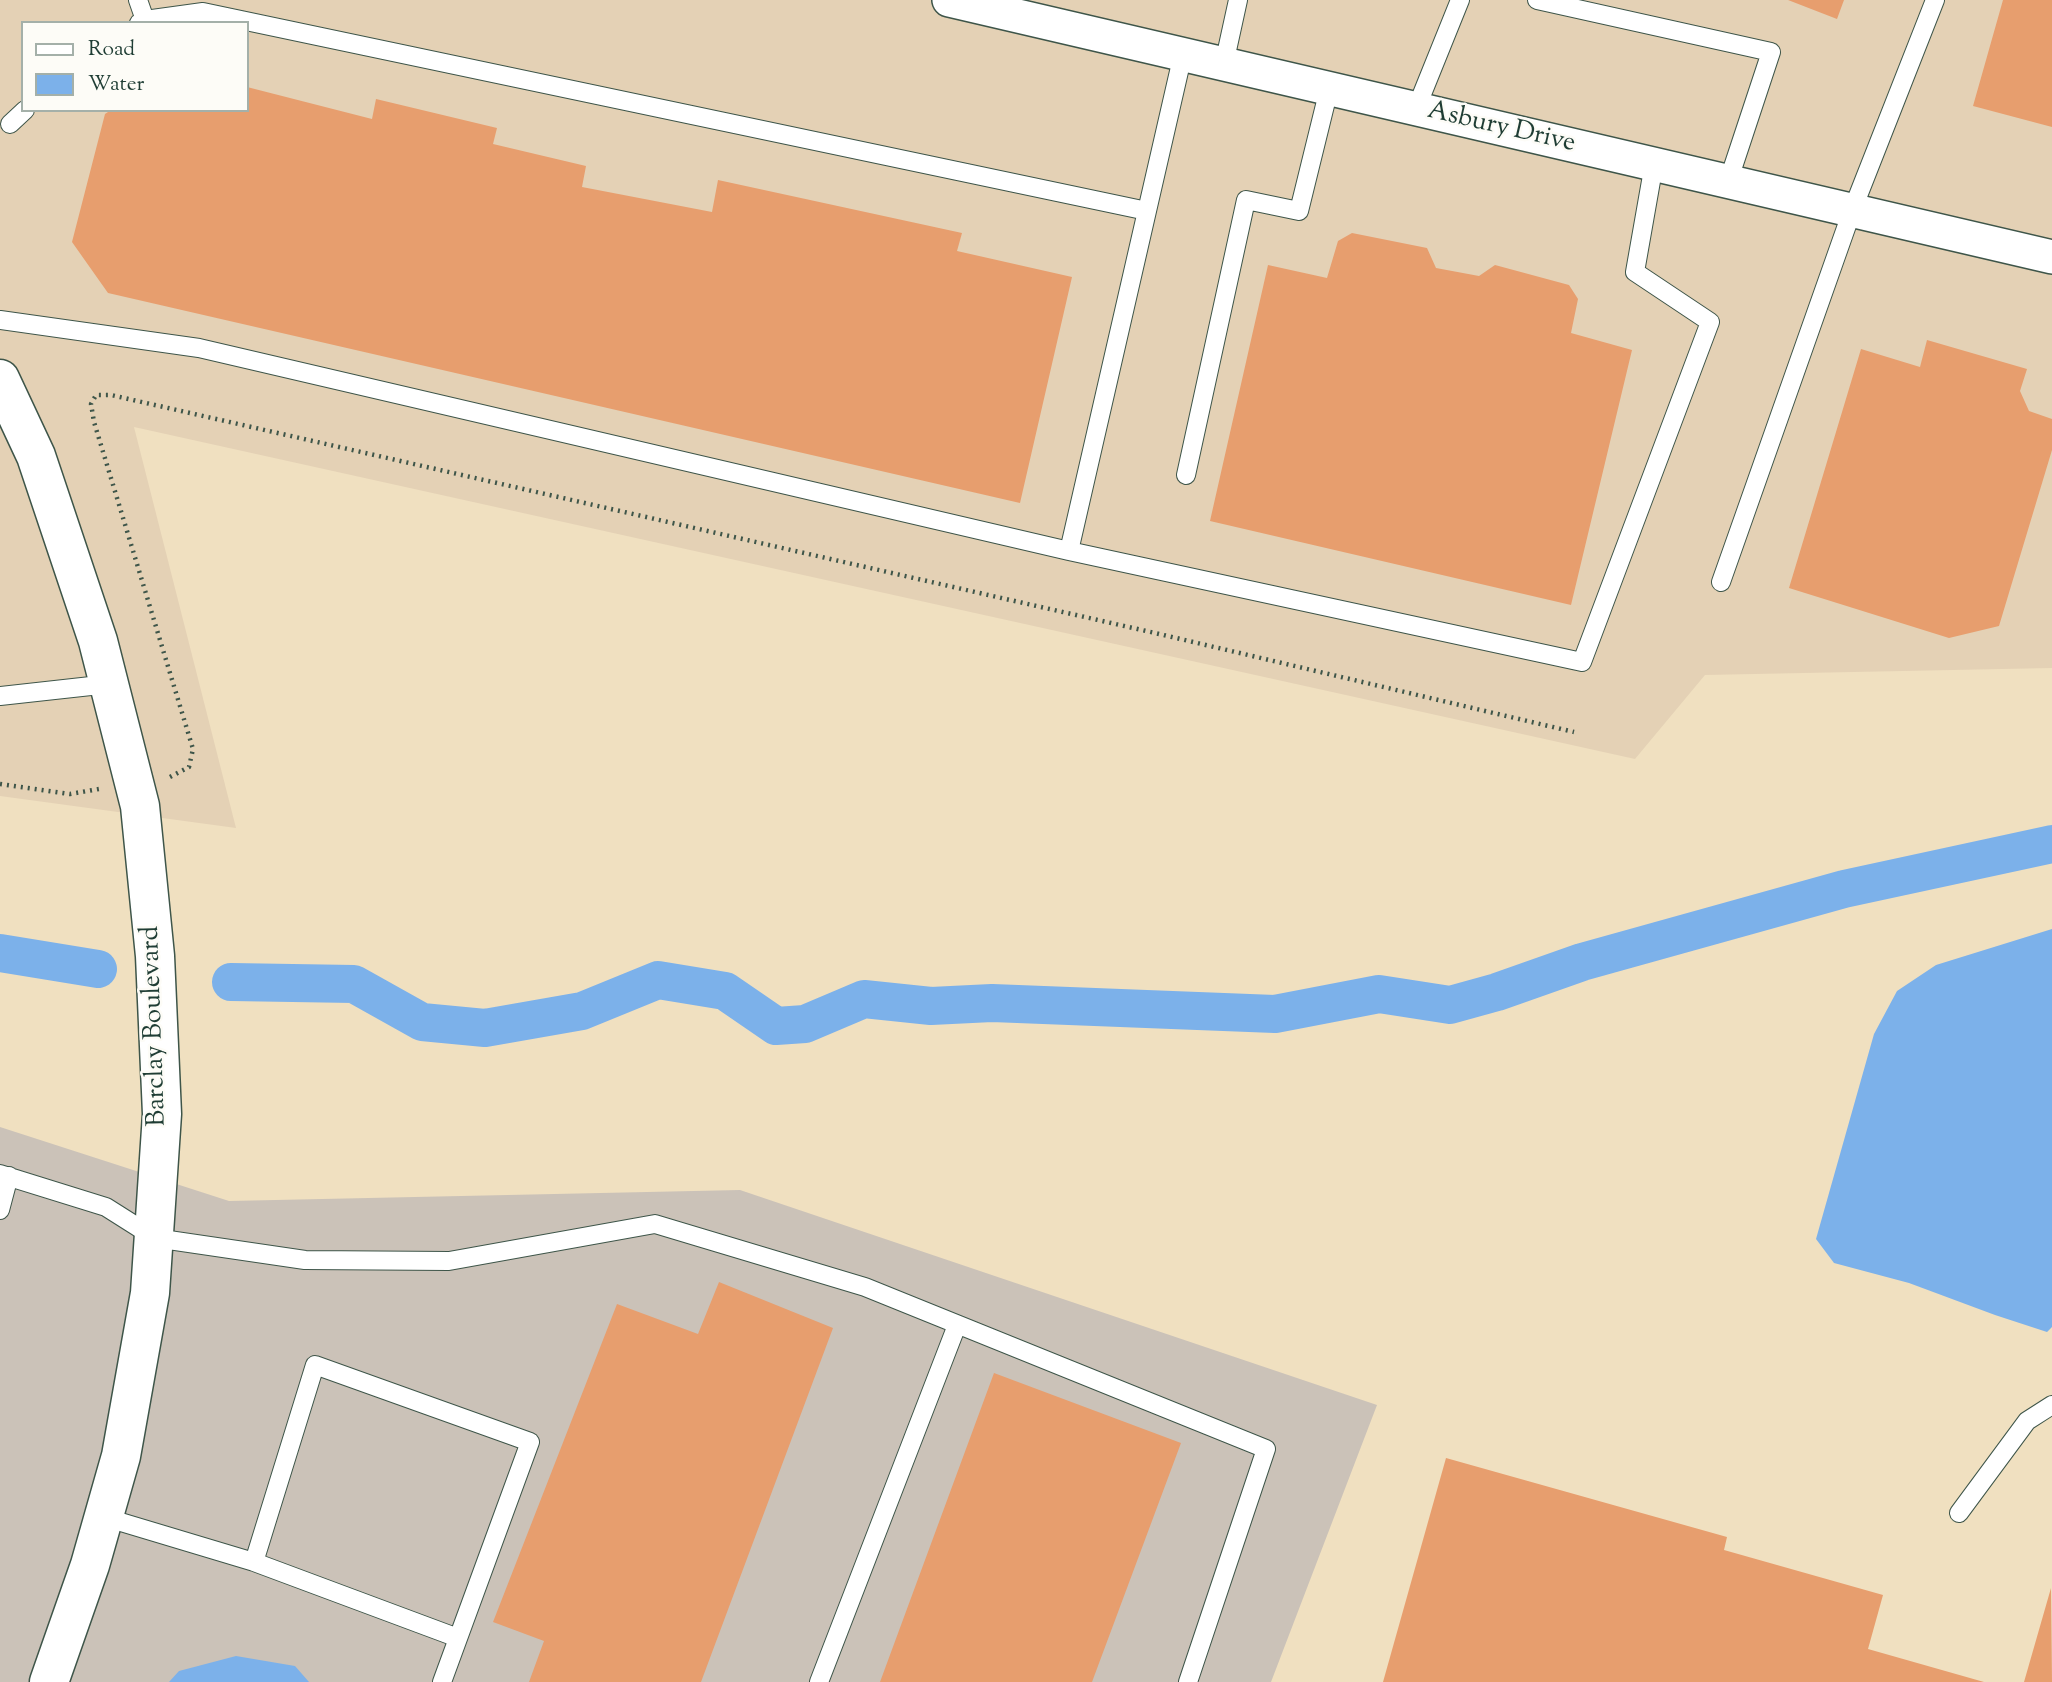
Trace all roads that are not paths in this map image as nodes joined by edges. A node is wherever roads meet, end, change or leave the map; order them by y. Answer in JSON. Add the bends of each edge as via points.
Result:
{"nodes":[{"id":1,"x":138,"y":0,"type":"edge"},
{"id":2,"x":950,"y":0,"type":"edge"},
{"id":3,"x":1238,"y":0,"type":"edge"},
{"id":4,"x":1460,"y":0,"type":"edge"},
{"id":5,"x":1537,"y":0,"type":"edge"},
{"id":6,"x":1935,"y":0,"type":"edge"},
{"id":7,"x":142,"y":21,"type":"edge"},
{"id":8,"x":246,"y":21,"type":"edge"},
{"id":9,"x":248,"y":21,"type":"edge"},
{"id":10,"x":1183,"y":54,"type":"junction"},
{"id":11,"x":1224,"y":64,"type":"junction"},
{"id":12,"x":1329,"y":89,"type":"junction"},
{"id":13,"x":1416,"y":109,"type":"junction"},
{"id":14,"x":23,"y":112,"type":"edge"},
{"id":15,"x":10,"y":124,"type":"dead end"},
{"id":16,"x":1654,"y":164,"type":"junction"},
{"id":17,"x":1728,"y":182,"type":"junction"},
{"id":18,"x":1147,"y":211,"type":"junction"},
{"id":19,"x":1852,"y":211,"type":"junction"},
{"id":20,"x":2052,"y":257,"type":"edge"},
{"id":21,"x":0,"y":320,"type":"edge"},
{"id":22,"x":0,"y":379,"type":"edge"},
{"id":23,"x":1186,"y":475,"type":"dead end"},
{"id":24,"x":1069,"y":551,"type":"junction"},
{"id":25,"x":1721,"y":582,"type":"dead end"},
{"id":26,"x":109,"y":684,"type":"junction"},
{"id":27,"x":0,"y":696,"type":"edge"},
{"id":28,"x":4,"y":1175,"type":"edge"},
{"id":29,"x":0,"y":1210,"type":"edge"},
{"id":30,"x":155,"y":1238,"type":"junction"},
{"id":31,"x":957,"y":1325,"type":"junction"},
{"id":32,"x":2052,"y":1405,"type":"edge"},
{"id":33,"x":1959,"y":1513,"type":"dead end"},
{"id":34,"x":104,"y":1517,"type":"junction"},
{"id":35,"x":254,"y":1562,"type":"junction"},
{"id":36,"x":458,"y":1638,"type":"junction"},
{"id":37,"x":49,"y":1682,"type":"edge"},
{"id":38,"x":442,"y":1682,"type":"edge"},
{"id":39,"x":819,"y":1682,"type":"edge"},
{"id":40,"x":1188,"y":1682,"type":"edge"}],
"edges":[{"from":1,"to":7,"type":"lane"},
{"from":2,"to":10,"type":"street","name":"Asbury Drive"},
{"from":3,"to":11,"type":"lane"},
{"from":4,"to":13,"type":"lane"},
{"from":5,"to":17,"type":"lane","via":[[1771,52]]},
{"from":6,"to":19,"type":"lane"},
{"from":7,"to":8,"type":"lane","via":[[203,12]]},
{"from":9,"to":18,"type":"lane"},
{"from":10,"to":11,"type":"street","name":"Asbury Drive"},
{"from":10,"to":18,"type":"lane"},
{"from":11,"to":12,"type":"street","name":"Asbury Drive"},
{"from":12,"to":13,"type":"street","name":"Asbury Drive"},
{"from":12,"to":23,"type":"lane","via":[[1299,211],[1246,200]]},
{"from":13,"to":16,"type":"street","name":"Asbury Drive"},
{"from":14,"to":15,"type":"lane"},
{"from":16,"to":17,"type":"street","name":"Asbury Drive"},
{"from":16,"to":24,"type":"lane","via":[[1634,272],[1710,322],[1582,662]]},
{"from":17,"to":19,"type":"street","name":"Asbury Drive"},
{"from":18,"to":24,"type":"lane"},
{"from":19,"to":20,"type":"street","name":"Asbury Drive"},
{"from":19,"to":25,"type":"lane"},
{"from":21,"to":24,"type":"lane","via":[[199,348]]},
{"from":22,"to":26,"type":"street","name":"Barclay Boulevard","via":[[36,456]]},
{"from":26,"to":27,"type":"lane"},
{"from":26,"to":30,"type":"street","name":"Barclay Boulevard","via":[[140,806],[155,956],[162,1114]]},
{"from":28,"to":29,"type":"lane"},
{"from":28,"to":30,"type":"lane","via":[[106,1207]]},
{"from":30,"to":31,"type":"lane","via":[[304,1260],[449,1261],[655,1224],[865,1287]]},
{"from":30,"to":34,"type":"street","name":"Barclay Boulevard","via":[[150,1293],[121,1456]]},
{"from":31,"to":39,"type":"lane"},
{"from":31,"to":40,"type":"lane","via":[[1266,1449]]},
{"from":32,"to":33,"type":"lane","via":[[2027,1421]]},
{"from":34,"to":35,"type":"lane"},
{"from":34,"to":37,"type":"street","name":"Barclay Boulevard"},
{"from":35,"to":36,"type":"lane"},
{"from":35,"to":36,"type":"lane","via":[[316,1366],[530,1442]]},
{"from":36,"to":38,"type":"lane"}]}
